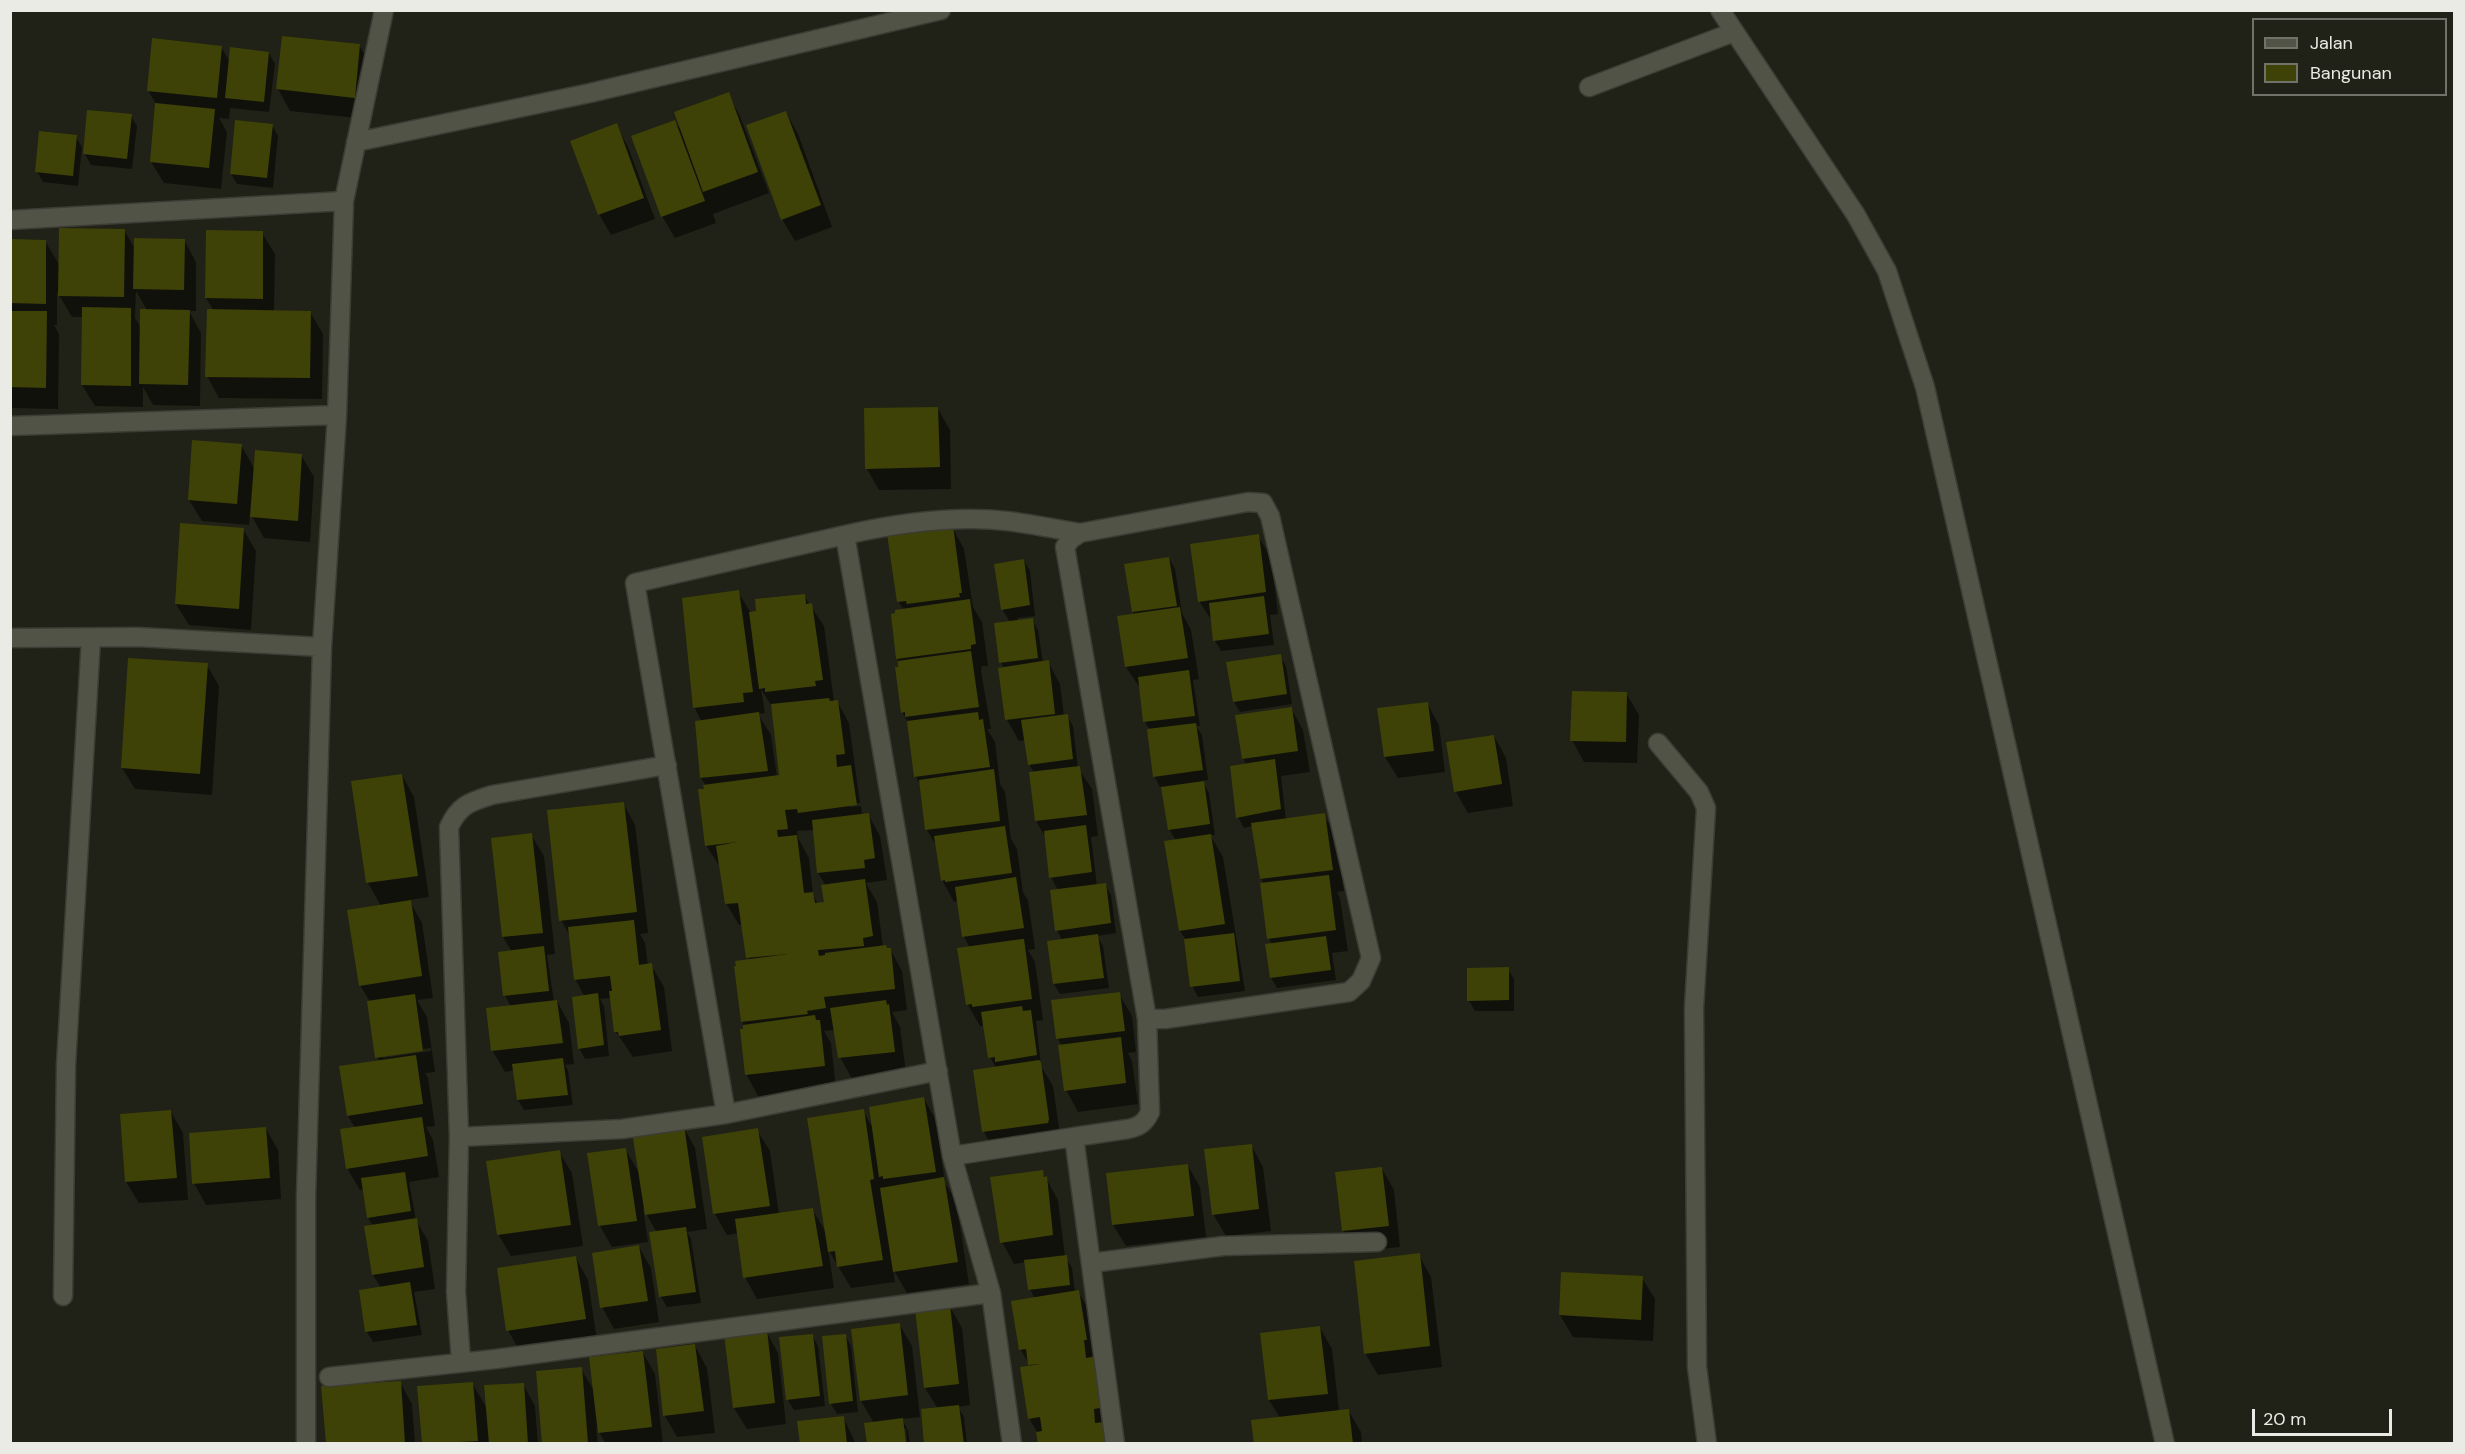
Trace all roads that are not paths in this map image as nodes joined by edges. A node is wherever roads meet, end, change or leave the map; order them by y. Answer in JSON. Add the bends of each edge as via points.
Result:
{"nodes":[{"id":1,"x":384,"y":10,"type":"edge"},
{"id":2,"x":941,"y":10,"type":"edge"},
{"id":3,"x":1720,"y":10,"type":"edge"},
{"id":4,"x":1734,"y":32,"type":"junction"},
{"id":5,"x":1589,"y":87,"type":"dead end"},
{"id":6,"x":356,"y":142,"type":"junction"},
{"id":7,"x":344,"y":201,"type":"junction"},
{"id":8,"x":10,"y":220,"type":"edge"},
{"id":9,"x":337,"y":415,"type":"junction"},
{"id":10,"x":10,"y":426,"type":"edge"},
{"id":11,"x":1080,"y":533,"type":"junction"},
{"id":12,"x":845,"y":535,"type":"junction"},
{"id":13,"x":10,"y":638,"type":"edge"},
{"id":14,"x":91,"y":638,"type":"junction"},
{"id":15,"x":322,"y":647,"type":"junction"},
{"id":16,"x":1658,"y":743,"type":"dead end"},
{"id":17,"x":667,"y":765,"type":"junction"},
{"id":18,"x":1147,"y":1019,"type":"junction"},
{"id":19,"x":938,"y":1071,"type":"junction"},
{"id":20,"x":726,"y":1114,"type":"junction"},
{"id":21,"x":459,"y":1137,"type":"junction"},
{"id":22,"x":1074,"y":1137,"type":"junction"},
{"id":23,"x":952,"y":1156,"type":"junction"},
{"id":24,"x":1377,"y":1242,"type":"dead end"},
{"id":25,"x":1091,"y":1263,"type":"junction"},
{"id":26,"x":992,"y":1293,"type":"junction"},
{"id":27,"x":63,"y":1296,"type":"dead end"},
{"id":28,"x":461,"y":1361,"type":"junction"},
{"id":29,"x":329,"y":1377,"type":"dead end"},
{"id":30,"x":306,"y":1443,"type":"edge"},
{"id":31,"x":1012,"y":1443,"type":"edge"},
{"id":32,"x":1115,"y":1443,"type":"edge"},
{"id":33,"x":1707,"y":1443,"type":"edge"},
{"id":34,"x":2165,"y":1443,"type":"edge"}],
"edges":[{"from":1,"to":6,"type":"street"},
{"from":2,"to":6,"type":"street","via":[[590,93]]},
{"from":3,"to":4,"type":"street"},
{"from":4,"to":5,"type":"street"},
{"from":4,"to":34,"type":"street","via":[[1856,215],[1887,271],[1925,387]]},
{"from":6,"to":7,"type":"street"},
{"from":7,"to":8,"type":"street"},
{"from":7,"to":9,"type":"street"},
{"from":9,"to":10,"type":"street"},
{"from":9,"to":15,"type":"street"},
{"from":11,"to":12,"type":"street","via":[[1006,521],[951,519]]},
{"from":11,"to":18,"type":"street","via":[[1065,547]]},
{"from":11,"to":18,"type":"street","via":[[1248,502],[1263,503],[1270,516],[1371,958],[1361,981],[1348,992]]},
{"from":12,"to":17,"type":"street","via":[[635,583]]},
{"from":12,"to":19,"type":"street"},
{"from":13,"to":14,"type":"street"},
{"from":14,"to":15,"type":"street"},
{"from":14,"to":27,"type":"street","via":[[66,1065]]},
{"from":15,"to":30,"type":"street","via":[[306,1197]]},
{"from":16,"to":33,"type":"street","via":[[1700,792],[1706,808],[1694,1008],[1697,1366]]},
{"from":17,"to":20,"type":"street"},
{"from":17,"to":21,"type":"street","via":[[492,795],[470,802],[456,812],[449,827]]},
{"from":18,"to":22,"type":"street","via":[[1150,1112],[1146,1120],[1137,1127]]},
{"from":19,"to":20,"type":"street"},
{"from":19,"to":23,"type":"street"},
{"from":20,"to":21,"type":"street","via":[[622,1129]]},
{"from":21,"to":28,"type":"street","via":[[456,1292]]},
{"from":22,"to":23,"type":"street"},
{"from":22,"to":25,"type":"street"},
{"from":23,"to":26,"type":"street"},
{"from":24,"to":25,"type":"street","via":[[1223,1246]]},
{"from":25,"to":32,"type":"street"},
{"from":26,"to":28,"type":"street"},
{"from":26,"to":31,"type":"street"},
{"from":28,"to":29,"type":"street"}]}
